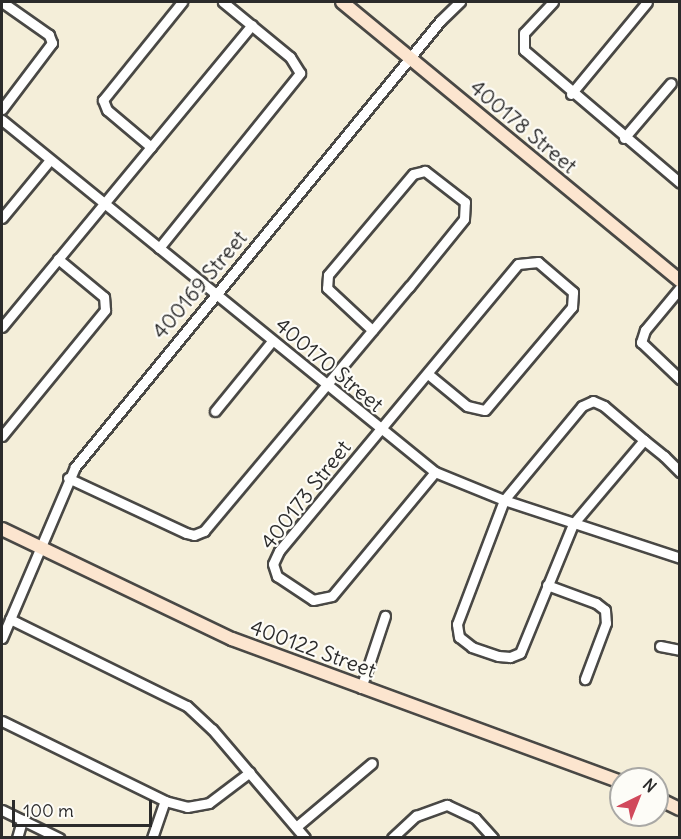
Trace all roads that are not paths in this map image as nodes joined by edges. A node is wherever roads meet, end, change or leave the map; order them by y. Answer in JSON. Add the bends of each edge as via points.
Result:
{"nodes":[{"id":1,"x":2,"y":2,"type":"edge"},
{"id":2,"x":182,"y":2,"type":"edge"},
{"id":3,"x":223,"y":2,"type":"edge"},
{"id":4,"x":342,"y":2,"type":"edge"},
{"id":5,"x":460,"y":2,"type":"edge"},
{"id":6,"x":553,"y":2,"type":"edge"},
{"id":7,"x":647,"y":2,"type":"edge"},
{"id":8,"x":252,"y":25,"type":"junction"},
{"id":9,"x":411,"y":59,"type":"junction"},
{"id":10,"x":671,"y":83,"type":"dead end"},
{"id":11,"x":571,"y":94,"type":"junction"},
{"id":12,"x":2,"y":109,"type":"edge"},
{"id":13,"x":2,"y":120,"type":"edge"},
{"id":14,"x":624,"y":138,"type":"junction"},
{"id":15,"x":151,"y":147,"type":"junction"},
{"id":16,"x":50,"y":160,"type":"junction"},
{"id":17,"x":679,"y":182,"type":"edge"},
{"id":18,"x":105,"y":203,"type":"junction"},
{"id":19,"x":2,"y":218,"type":"edge"},
{"id":20,"x":159,"y":248,"type":"junction"},
{"id":21,"x":58,"y":259,"type":"junction"},
{"id":22,"x":680,"y":281,"type":"edge"},
{"id":23,"x":680,"y":288,"type":"edge"},
{"id":24,"x":215,"y":295,"type":"junction"},
{"id":25,"x":2,"y":327,"type":"edge"},
{"id":26,"x":372,"y":330,"type":"junction"},
{"id":27,"x":272,"y":341,"type":"junction"},
{"id":28,"x":428,"y":374,"type":"junction"},
{"id":29,"x":680,"y":379,"type":"edge"},
{"id":30,"x":326,"y":386,"type":"junction"},
{"id":31,"x":215,"y":411,"type":"dead end"},
{"id":32,"x":381,"y":430,"type":"junction"},
{"id":33,"x":2,"y":436,"type":"edge"},
{"id":34,"x":644,"y":440,"type":"junction"},
{"id":35,"x":435,"y":472,"type":"junction"},
{"id":36,"x":680,"y":472,"type":"edge"},
{"id":37,"x":68,"y":478,"type":"junction"},
{"id":38,"x":504,"y":500,"type":"junction"},
{"id":39,"x":573,"y":525,"type":"junction"},
{"id":40,"x":2,"y":529,"type":"edge"},
{"id":41,"x":38,"y":547,"type":"junction"},
{"id":42,"x":680,"y":558,"type":"edge"},
{"id":43,"x":547,"y":585,"type":"junction"},
{"id":44,"x":386,"y":616,"type":"dead end"},
{"id":45,"x":10,"y":619,"type":"junction"},
{"id":46,"x":2,"y":638,"type":"edge"},
{"id":47,"x":660,"y":646,"type":"dead end"},
{"id":48,"x":680,"y":650,"type":"edge"},
{"id":49,"x":585,"y":679,"type":"dead end"},
{"id":50,"x":361,"y":687,"type":"junction"},
{"id":51,"x":2,"y":721,"type":"edge"},
{"id":52,"x":372,"y":763,"type":"dead end"},
{"id":53,"x":250,"y":772,"type":"junction"},
{"id":54,"x":609,"y":778,"type":"edge"},
{"id":55,"x":165,"y":801,"type":"junction"},
{"id":56,"x":2,"y":810,"type":"edge"},
{"id":57,"x":22,"y":820,"type":"junction"},
{"id":58,"x":296,"y":827,"type":"junction"},
{"id":59,"x":397,"y":836,"type":"edge"},
{"id":60,"x":17,"y":837,"type":"edge"},
{"id":61,"x":59,"y":837,"type":"edge"},
{"id":62,"x":152,"y":837,"type":"edge"},
{"id":63,"x":305,"y":837,"type":"edge"},
{"id":64,"x":493,"y":837,"type":"edge"}],
"edges":[{"from":1,"to":12,"type":"street","via":[[50,35],[50,51]]},
{"from":2,"to":15,"type":"street","via":[[103,99],[107,110]]},
{"from":3,"to":8,"type":"street"},
{"from":4,"to":9,"type":"street","name":"400178 Street"},
{"from":5,"to":9,"type":"street","name":"400169 Street"},
{"from":6,"to":11,"type":"street","via":[[524,33],[522,43],[532,60]]},
{"from":7,"to":11,"type":"street"},
{"from":8,"to":15,"type":"street"},
{"from":8,"to":20,"type":"street","via":[[297,63],[300,73]]},
{"from":9,"to":22,"type":"street","name":"400178 Street"},
{"from":9,"to":24,"type":"street","name":"400169 Street"},
{"from":10,"to":14,"type":"street"},
{"from":11,"to":14,"type":"street"},
{"from":13,"to":16,"type":"street","name":"400170 Street"},
{"from":14,"to":17,"type":"street"},
{"from":15,"to":18,"type":"street"},
{"from":16,"to":18,"type":"street","name":"400170 Street"},
{"from":16,"to":19,"type":"street"},
{"from":18,"to":20,"type":"street","name":"400170 Street"},
{"from":18,"to":21,"type":"street"},
{"from":20,"to":24,"type":"street","name":"400170 Street"},
{"from":21,"to":25,"type":"street"},
{"from":21,"to":33,"type":"street","via":[[104,297],[105,310]]},
{"from":23,"to":29,"type":"street","via":[[645,330],[641,342]]},
{"from":24,"to":27,"type":"street","name":"400170 Street"},
{"from":24,"to":37,"type":"street","name":"400169 Street"},
{"from":26,"to":26,"type":"street","via":[[467,215],[461,198],[425,171],[413,174],[328,275],[327,288]]},
{"from":26,"to":30,"type":"street"},
{"from":27,"to":30,"type":"street","name":"400170 Street"},
{"from":27,"to":31,"type":"street"},
{"from":28,"to":28,"type":"street","name":"400173 Street","via":[[522,261],[538,262],[573,292],[572,307],[490,407],[480,411],[467,406]]},
{"from":28,"to":32,"type":"street","name":"400173 Street"},
{"from":30,"to":32,"type":"street","name":"400170 Street"},
{"from":30,"to":37,"type":"street","via":[[200,534],[186,533]]},
{"from":32,"to":35,"type":"street","name":"400170 Street"},
{"from":32,"to":35,"type":"street","name":"400173 Street","via":[[274,557],[273,571],[288,586],[313,600],[332,596]]},
{"from":34,"to":36,"type":"street"},
{"from":34,"to":38,"type":"street","via":[[604,406],[588,402]]},
{"from":34,"to":39,"type":"street"},
{"from":35,"to":38,"type":"street","name":"400170 Street"},
{"from":37,"to":41,"type":"street","name":"400169 Street"},
{"from":38,"to":39,"type":"street","name":"400170 Street"},
{"from":38,"to":43,"type":"street","via":[[457,624],[459,637],[486,652],[516,656]]},
{"from":39,"to":42,"type":"street","name":"400170 Street"},
{"from":39,"to":43,"type":"street"},
{"from":40,"to":41,"type":"street","name":"400122 Street"},
{"from":41,"to":45,"type":"street","name":"400169 Street"},
{"from":41,"to":50,"type":"street","name":"400122 Street","via":[[232,639]]},
{"from":43,"to":49,"type":"street","via":[[605,610],[606,623]]},
{"from":44,"to":50,"type":"street"},
{"from":45,"to":46,"type":"street","name":"400169 Street"},
{"from":45,"to":53,"type":"street","via":[[187,706]]},
{"from":47,"to":48,"type":"street"},
{"from":50,"to":54,"type":"street","name":"400122 Street"},
{"from":51,"to":55,"type":"street"},
{"from":52,"to":58,"type":"street"},
{"from":53,"to":55,"type":"street","via":[[199,807]]},
{"from":53,"to":58,"type":"street"},
{"from":55,"to":62,"type":"street"},
{"from":56,"to":57,"type":"street"},
{"from":57,"to":60,"type":"street"},
{"from":57,"to":61,"type":"street"},
{"from":58,"to":63,"type":"street"},
{"from":59,"to":64,"type":"street","via":[[417,816],[447,805],[475,818]]}]}
